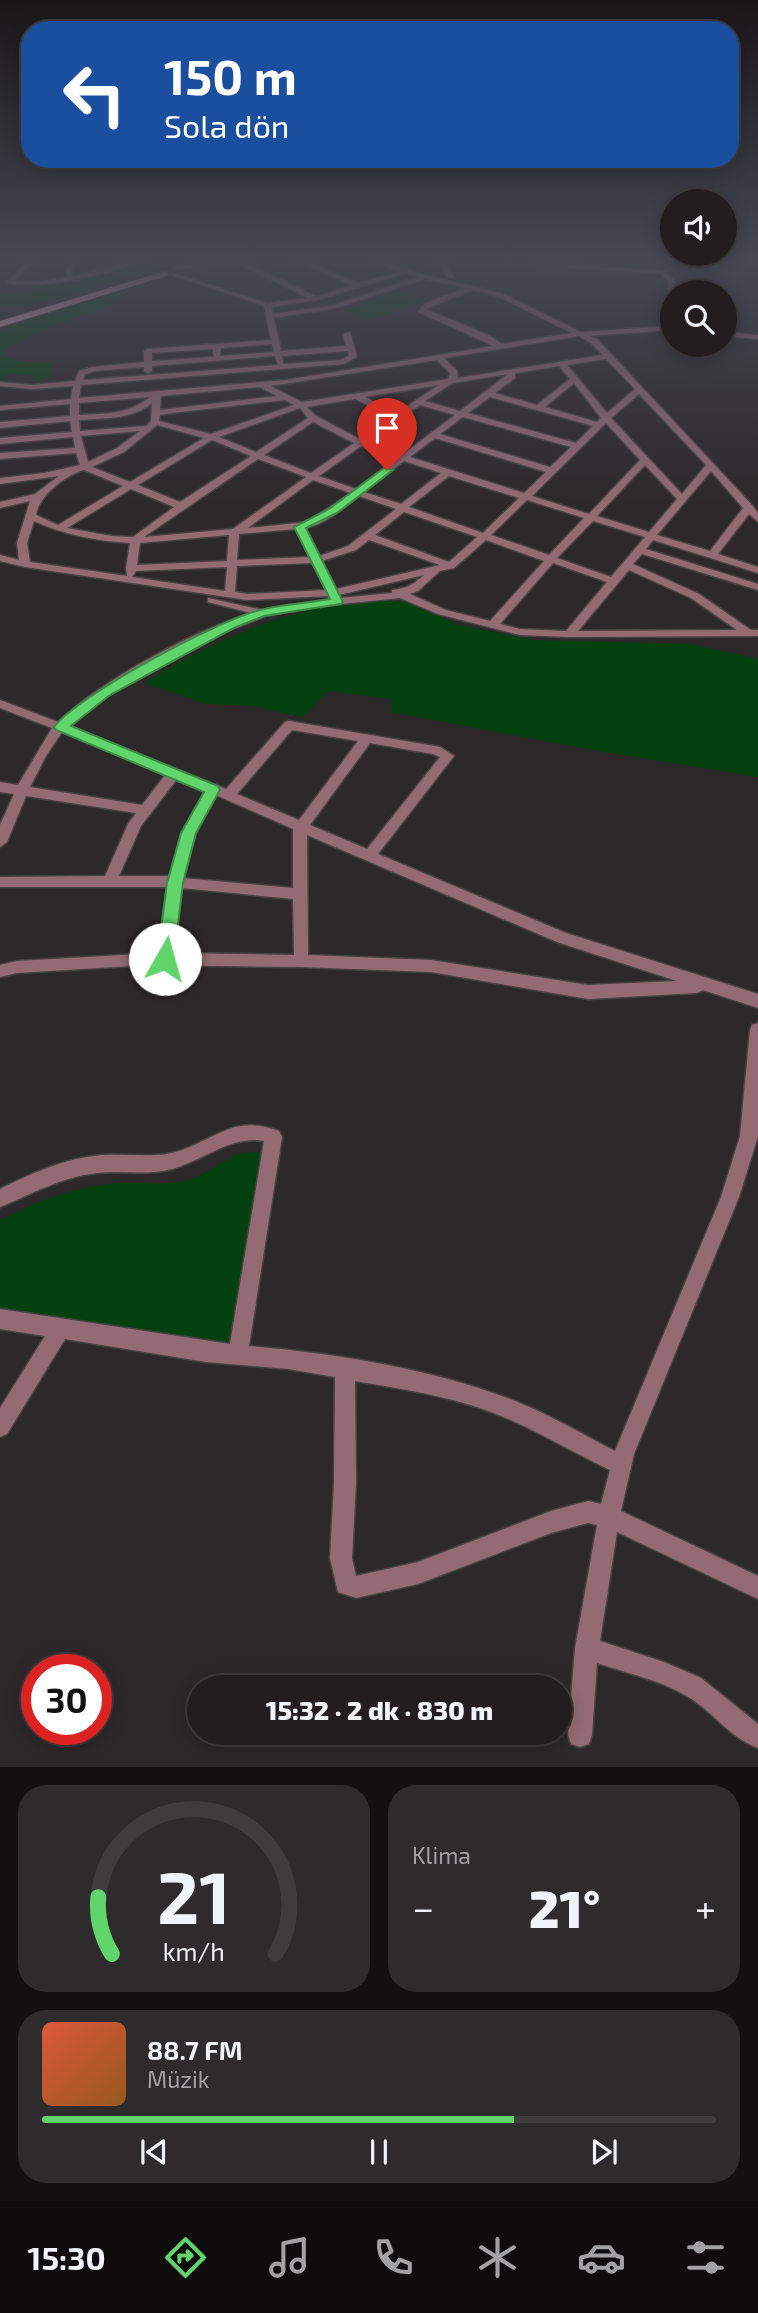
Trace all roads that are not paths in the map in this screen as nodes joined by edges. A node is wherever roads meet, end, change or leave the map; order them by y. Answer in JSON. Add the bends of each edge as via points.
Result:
{"nodes":[{"id":1,"x":267,"y":342,"type":"edge"},
{"id":2,"x":274,"y":342,"type":"edge"},
{"id":3,"x":350,"y":342,"type":"edge"},
{"id":4,"x":494,"y":342,"type":"edge"},
{"id":5,"x":528,"y":342,"type":"edge"},
{"id":6,"x":595,"y":342,"type":"edge"},
{"id":7,"x":217,"y":346,"type":"junction"},
{"id":8,"x":501,"y":347,"type":"junction"},
{"id":9,"x":352,"y":348,"type":"junction"},
{"id":10,"x":278,"y":354,"type":"junction"},
{"id":11,"x":608,"y":356,"type":"junction"},
{"id":12,"x":439,"y":357,"type":"junction"},
{"id":13,"x":218,"y":359,"type":"junction"},
{"id":14,"x":561,"y":363,"type":"junction"},
{"id":15,"x":148,"y":364,"type":"junction"},
{"id":16,"x":282,"y":368,"type":"junction"},
{"id":17,"x":511,"y":372,"type":"junction"},
{"id":18,"x":220,"y":373,"type":"junction"},
{"id":19,"x":149,"y":378,"type":"junction"},
{"id":20,"x":454,"y":379,"type":"junction"},
{"id":21,"x":574,"y":379,"type":"junction"},
{"id":22,"x":286,"y":382,"type":"junction"},
{"id":23,"x":78,"y":383,"type":"junction"},
{"id":24,"x":0,"y":384,"type":"edge"},
{"id":25,"x":259,"y":385,"type":"junction"},
{"id":26,"x":219,"y":388,"type":"junction"},
{"id":27,"x":640,"y":389,"type":"junction"},
{"id":28,"x":489,"y":394,"type":"junction"},
{"id":29,"x":153,"y":395,"type":"junction"},
{"id":30,"x":356,"y":396,"type":"junction"},
{"id":31,"x":288,"y":397,"type":"junction"},
{"id":32,"x":74,"y":402,"type":"junction"},
{"id":33,"x":419,"y":402,"type":"junction"},
{"id":34,"x":301,"y":405,"type":"junction"},
{"id":35,"x":222,"y":406,"type":"junction"},
{"id":36,"x":0,"y":408,"type":"edge"},
{"id":37,"x":539,"y":408,"type":"junction"},
{"id":38,"x":461,"y":415,"type":"junction"},
{"id":39,"x":397,"y":416,"type":"junction"},
{"id":40,"x":76,"y":418,"type":"junction"},
{"id":41,"x":313,"y":418,"type":"junction"},
{"id":42,"x":153,"y":421,"type":"junction"},
{"id":43,"x":603,"y":421,"type":"junction"},
{"id":44,"x":0,"y":425,"type":"edge"},
{"id":45,"x":78,"y":433,"type":"junction"},
{"id":46,"x":434,"y":435,"type":"junction"},
{"id":47,"x":211,"y":437,"type":"junction"},
{"id":48,"x":0,"y":441,"type":"edge"},
{"id":49,"x":359,"y":442,"type":"junction"},
{"id":50,"x":578,"y":446,"type":"junction"},
{"id":51,"x":79,"y":450,"type":"junction"},
{"id":52,"x":0,"y":456,"type":"edge"},
{"id":53,"x":259,"y":456,"type":"junction"},
{"id":54,"x":403,"y":458,"type":"junction"},
{"id":55,"x":645,"y":460,"type":"junction"},
{"id":56,"x":711,"y":465,"type":"junction"},
{"id":57,"x":85,"y":467,"type":"junction"},
{"id":58,"x":552,"y":471,"type":"junction"},
{"id":59,"x":72,"y":472,"type":"junction"},
{"id":60,"x":447,"y":473,"type":"junction"},
{"id":61,"x":310,"y":476,"type":"junction"},
{"id":62,"x":0,"y":481,"type":"edge"},
{"id":63,"x":129,"y":485,"type":"junction"},
{"id":64,"x":357,"y":493,"type":"junction"},
{"id":65,"x":36,"y":497,"type":"junction"},
{"id":66,"x":526,"y":497,"type":"junction"},
{"id":67,"x":682,"y":499,"type":"junction"},
{"id":68,"x":0,"y":506,"type":"edge"},
{"id":69,"x":181,"y":506,"type":"junction"},
{"id":70,"x":749,"y":507,"type":"junction"},
{"id":71,"x":402,"y":509,"type":"junction"},
{"id":72,"x":31,"y":516,"type":"junction"},
{"id":73,"x":592,"y":518,"type":"junction"},
{"id":74,"x":758,"y":519,"type":"edge"},
{"id":75,"x":300,"y":527,"type":"junction"},
{"id":76,"x":58,"y":529,"type":"junction"},
{"id":77,"x":234,"y":533,"type":"junction"},
{"id":78,"x":486,"y":535,"type":"junction"},
{"id":79,"x":368,"y":536,"type":"junction"},
{"id":80,"x":651,"y":536,"type":"junction"},
{"id":81,"x":135,"y":540,"type":"junction"},
{"id":82,"x":640,"y":550,"type":"junction"},
{"id":83,"x":712,"y":555,"type":"junction"},
{"id":84,"x":0,"y":558,"type":"edge"},
{"id":85,"x":551,"y":559,"type":"junction"},
{"id":86,"x":316,"y":560,"type":"junction"},
{"id":87,"x":25,"y":564,"type":"junction"},
{"id":88,"x":232,"y":564,"type":"junction"},
{"id":89,"x":627,"y":565,"type":"junction"},
{"id":90,"x":184,"y":566,"type":"junction"},
{"id":91,"x":444,"y":567,"type":"junction"},
{"id":92,"x":131,"y":568,"type":"junction"},
{"id":93,"x":758,"y":570,"type":"edge"},
{"id":94,"x":391,"y":580,"type":"junction"},
{"id":95,"x":131,"y":581,"type":"junction"},
{"id":96,"x":613,"y":581,"type":"junction"},
{"id":97,"x":153,"y":584,"type":"junction"},
{"id":98,"x":758,"y":587,"type":"edge"},
{"id":99,"x":180,"y":588,"type":"junction"},
{"id":100,"x":414,"y":589,"type":"junction"},
{"id":101,"x":230,"y":595,"type":"junction"},
{"id":102,"x":399,"y":595,"type":"junction"},
{"id":103,"x":335,"y":597,"type":"junction"},
{"id":104,"x":442,"y":612,"type":"junction"},
{"id":105,"x":262,"y":613,"type":"junction"},
{"id":106,"x":492,"y":626,"type":"junction"},
{"id":107,"x":569,"y":634,"type":"junction"},
{"id":108,"x":754,"y":634,"type":"edge"},
{"id":109,"x":0,"y":704,"type":"edge"},
{"id":110,"x":61,"y":727,"type":"junction"},
{"id":111,"x":368,"y":738,"type":"junction"},
{"id":112,"x":174,"y":773,"type":"junction"},
{"id":113,"x":0,"y":787,"type":"edge"},
{"id":114,"x":212,"y":790,"type":"junction"},
{"id":115,"x":21,"y":791,"type":"junction"},
{"id":116,"x":228,"y":796,"type":"junction"},
{"id":117,"x":145,"y":810,"type":"junction"},
{"id":118,"x":300,"y":828,"type":"junction"},
{"id":119,"x":0,"y":842,"type":"edge"},
{"id":120,"x":369,"y":856,"type":"junction"},
{"id":121,"x":110,"y":881,"type":"junction"},
{"id":122,"x":0,"y":882,"type":"edge"},
{"id":123,"x":175,"y":883,"type":"junction"},
{"id":124,"x":301,"y":894,"type":"junction"},
{"id":125,"x":165,"y":959,"type":"junction"},
{"id":126,"x":301,"y":961,"type":"junction"},
{"id":127,"x":0,"y":971,"type":"edge"},
{"id":128,"x":709,"y":986,"type":"junction"},
{"id":129,"x":758,"y":1001,"type":"edge"},
{"id":130,"x":758,"y":1030,"type":"edge"},
{"id":131,"x":0,"y":1198,"type":"edge"},
{"id":132,"x":0,"y":1319,"type":"edge"},
{"id":133,"x":60,"y":1329,"type":"junction"},
{"id":134,"x":238,"y":1355,"type":"junction"},
{"id":135,"x":345,"y":1369,"type":"junction"},
{"id":136,"x":0,"y":1427,"type":"edge"},
{"id":137,"x":621,"y":1465,"type":"junction"},
{"id":138,"x":609,"y":1517,"type":"junction"},
{"id":139,"x":758,"y":1588,"type":"edge"},
{"id":140,"x":587,"y":1648,"type":"junction"},
{"id":141,"x":580,"y":1735,"type":"dead end"},
{"id":142,"x":758,"y":1736,"type":"edge"}],
"edges":[{"from":1,"to":7,"type":"street"},
{"from":2,"to":10,"type":"street"},
{"from":3,"to":9,"type":"street"},
{"from":4,"to":8,"type":"street"},
{"from":5,"to":8,"type":"street"},
{"from":6,"to":11,"type":"street"},
{"from":7,"to":13,"type":"street"},
{"from":7,"to":15,"type":"street","via":[[148,351]]},
{"from":8,"to":12,"type":"street"},
{"from":9,"to":10,"type":"street"},
{"from":9,"to":16,"type":"street","via":[[353,357],[346,362]]},
{"from":10,"to":13,"type":"street"},
{"from":10,"to":16,"type":"street"},
{"from":11,"to":14,"type":"street"},
{"from":11,"to":27,"type":"street"},
{"from":12,"to":20,"type":"street"},
{"from":12,"to":22,"type":"street"},
{"from":13,"to":15,"type":"street"},
{"from":13,"to":18,"type":"street"},
{"from":14,"to":17,"type":"street"},
{"from":14,"to":21,"type":"street"},
{"from":15,"to":19,"type":"street"},
{"from":15,"to":23,"type":"street","via":[[93,369],[82,373]]},
{"from":16,"to":18,"type":"street"},
{"from":16,"to":22,"type":"street"},
{"from":17,"to":20,"type":"street"},
{"from":17,"to":28,"type":"street","via":[[512,376]]},
{"from":18,"to":19,"type":"street"},
{"from":18,"to":26,"type":"street"},
{"from":19,"to":23,"type":"street"},
{"from":19,"to":29,"type":"street"},
{"from":20,"to":30,"type":"street"},
{"from":20,"to":33,"type":"street"},
{"from":21,"to":37,"type":"street"},
{"from":21,"to":43,"type":"street"},
{"from":22,"to":25,"type":"street"},
{"from":22,"to":34,"type":"street"},
{"from":23,"to":24,"type":"street"},
{"from":23,"to":32,"type":"street"},
{"from":25,"to":26,"type":"street"},
{"from":25,"to":31,"type":"street"},
{"from":26,"to":29,"type":"street"},
{"from":26,"to":35,"type":"street"},
{"from":27,"to":43,"type":"street"},
{"from":27,"to":56,"type":"street"},
{"from":28,"to":37,"type":"street"},
{"from":28,"to":38,"type":"street"},
{"from":29,"to":32,"type":"street"},
{"from":29,"to":40,"type":"street","via":[[140,409],[128,413]]},
{"from":29,"to":42,"type":"street"},
{"from":30,"to":34,"type":"street"},
{"from":30,"to":39,"type":"street"},
{"from":31,"to":34,"type":"street"},
{"from":31,"to":35,"type":"street"},
{"from":32,"to":36,"type":"street"},
{"from":32,"to":40,"type":"street"},
{"from":33,"to":38,"type":"street"},
{"from":33,"to":39,"type":"street"},
{"from":34,"to":41,"type":"street"},
{"from":34,"to":47,"type":"street"},
{"from":35,"to":42,"type":"street"},
{"from":37,"to":43,"type":"street"},
{"from":38,"to":46,"type":"street"},
{"from":38,"to":50,"type":"street"},
{"from":39,"to":49,"type":"street"},
{"from":40,"to":44,"type":"street"},
{"from":40,"to":45,"type":"street"},
{"from":41,"to":49,"type":"street"},
{"from":41,"to":53,"type":"street"},
{"from":42,"to":45,"type":"street"},
{"from":42,"to":47,"type":"street"},
{"from":42,"to":57,"type":"street","via":[[120,452]]},
{"from":43,"to":50,"type":"street"},
{"from":43,"to":55,"type":"street"},
{"from":45,"to":48,"type":"street"},
{"from":45,"to":51,"type":"street"},
{"from":46,"to":54,"type":"street"},
{"from":46,"to":58,"type":"street"},
{"from":47,"to":53,"type":"street"},
{"from":47,"to":63,"type":"street"},
{"from":49,"to":54,"type":"street"},
{"from":49,"to":61,"type":"street"},
{"from":50,"to":58,"type":"street"},
{"from":51,"to":52,"type":"street"},
{"from":51,"to":57,"type":"street"},
{"from":53,"to":61,"type":"street"},
{"from":53,"to":69,"type":"street"},
{"from":54,"to":60,"type":"street"},
{"from":54,"to":64,"type":"street"},
{"from":55,"to":67,"type":"street"},
{"from":55,"to":73,"type":"street"},
{"from":56,"to":67,"type":"street"},
{"from":56,"to":70,"type":"street"},
{"from":57,"to":59,"type":"street"},
{"from":57,"to":63,"type":"street"},
{"from":58,"to":66,"type":"street"},
{"from":59,"to":62,"type":"street"},
{"from":59,"to":65,"type":"street"},
{"from":60,"to":66,"type":"street"},
{"from":60,"to":71,"type":"street"},
{"from":61,"to":64,"type":"street"},
{"from":61,"to":77,"type":"street"},
{"from":63,"to":69,"type":"street"},
{"from":63,"to":76,"type":"street"},
{"from":64,"to":71,"type":"street"},
{"from":64,"to":75,"type":"street"},
{"from":65,"to":68,"type":"street"},
{"from":65,"to":72,"type":"street"},
{"from":66,"to":73,"type":"street"},
{"from":66,"to":78,"type":"street"},
{"from":67,"to":80,"type":"street"},
{"from":69,"to":81,"type":"street"},
{"from":70,"to":74,"type":"street"},
{"from":70,"to":83,"type":"street"},
{"from":71,"to":78,"type":"street"},
{"from":71,"to":79,"type":"street"},
{"from":72,"to":76,"type":"street"},
{"from":72,"to":87,"type":"street","via":[[22,543]]},
{"from":73,"to":80,"type":"street"},
{"from":73,"to":85,"type":"street"},
{"from":75,"to":77,"type":"street"},
{"from":75,"to":86,"type":"street"},
{"from":76,"to":81,"type":"street"},
{"from":77,"to":81,"type":"street"},
{"from":77,"to":88,"type":"street"},
{"from":78,"to":85,"type":"street"},
{"from":78,"to":91,"type":"street"},
{"from":79,"to":86,"type":"street","via":[[341,554]]},
{"from":79,"to":91,"type":"street"},
{"from":80,"to":82,"type":"street"},
{"from":80,"to":83,"type":"street"},
{"from":81,"to":92,"type":"street"},
{"from":82,"to":89,"type":"street"},
{"from":82,"to":98,"type":"street"},
{"from":83,"to":93,"type":"street"},
{"from":84,"to":87,"type":"street"},
{"from":85,"to":96,"type":"street"},
{"from":85,"to":106,"type":"street"},
{"from":86,"to":88,"type":"street"},
{"from":86,"to":103,"type":"street"},
{"from":87,"to":95,"type":"street"},
{"from":88,"to":90,"type":"street"},
{"from":88,"to":101,"type":"street"},
{"from":89,"to":96,"type":"street"},
{"from":89,"to":108,"type":"street","via":[[695,596]]},
{"from":90,"to":92,"type":"street"},
{"from":90,"to":99,"type":"street"},
{"from":91,"to":94,"type":"street"},
{"from":91,"to":100,"type":"street"},
{"from":92,"to":95,"type":"street"},
{"from":94,"to":100,"type":"street"},
{"from":94,"to":102,"type":"street"},
{"from":94,"to":103,"type":"street"},
{"from":95,"to":97,"type":"street"},
{"from":96,"to":107,"type":"street"},
{"from":97,"to":99,"type":"street"},
{"from":97,"to":105,"type":"street"},
{"from":99,"to":101,"type":"street"},
{"from":100,"to":102,"type":"street"},
{"from":100,"to":104,"type":"street"},
{"from":101,"to":103,"type":"street"},
{"from":102,"to":103,"type":"street"},
{"from":102,"to":104,"type":"street"},
{"from":103,"to":105,"type":"street"},
{"from":104,"to":106,"type":"street"},
{"from":105,"to":110,"type":"street","via":[[135,674]]},
{"from":106,"to":107,"type":"street"},
{"from":107,"to":108,"type":"street"},
{"from":109,"to":110,"type":"street"},
{"from":110,"to":112,"type":"street"},
{"from":110,"to":115,"type":"street"},
{"from":111,"to":116,"type":"street","via":[[289,725]]},
{"from":111,"to":118,"type":"street"},
{"from":111,"to":120,"type":"street","via":[[448,756]]},
{"from":112,"to":114,"type":"street"},
{"from":112,"to":117,"type":"street"},
{"from":113,"to":115,"type":"street"},
{"from":114,"to":116,"type":"street"},
{"from":114,"to":123,"type":"street","via":[[188,833]]},
{"from":115,"to":117,"type":"street"},
{"from":115,"to":119,"type":"street"},
{"from":116,"to":118,"type":"street"},
{"from":117,"to":121,"type":"street"},
{"from":118,"to":120,"type":"street"},
{"from":118,"to":124,"type":"street"},
{"from":120,"to":128,"type":"street","via":[[562,938]]},
{"from":121,"to":122,"type":"street"},
{"from":121,"to":123,"type":"street"},
{"from":123,"to":124,"type":"street"},
{"from":123,"to":125,"type":"street"},
{"from":124,"to":126,"type":"street"},
{"from":125,"to":126,"type":"street"},
{"from":125,"to":127,"type":"street"},
{"from":126,"to":128,"type":"street","via":[[431,966],[588,992]]},
{"from":128,"to":129,"type":"street"},
{"from":130,"to":137,"type":"street","via":[[749,1136],[734,1185]]},
{"from":131,"to":134,"type":"street","via":[[84,1165],[172,1161],[248,1132],[264,1131],[273,1137]]},
{"from":132,"to":133,"type":"street"},
{"from":133,"to":134,"type":"street"},
{"from":133,"to":136,"type":"street"},
{"from":134,"to":135,"type":"street"},
{"from":135,"to":137,"type":"street","via":[[477,1397],[517,1412]]},
{"from":135,"to":138,"type":"street","via":[[341,1558],[346,1584],[356,1587],[418,1573],[588,1512]]},
{"from":137,"to":138,"type":"street"},
{"from":138,"to":139,"type":"street"},
{"from":138,"to":140,"type":"street"},
{"from":140,"to":141,"type":"street"},
{"from":140,"to":142,"type":"street","via":[[684,1683]]}]}
